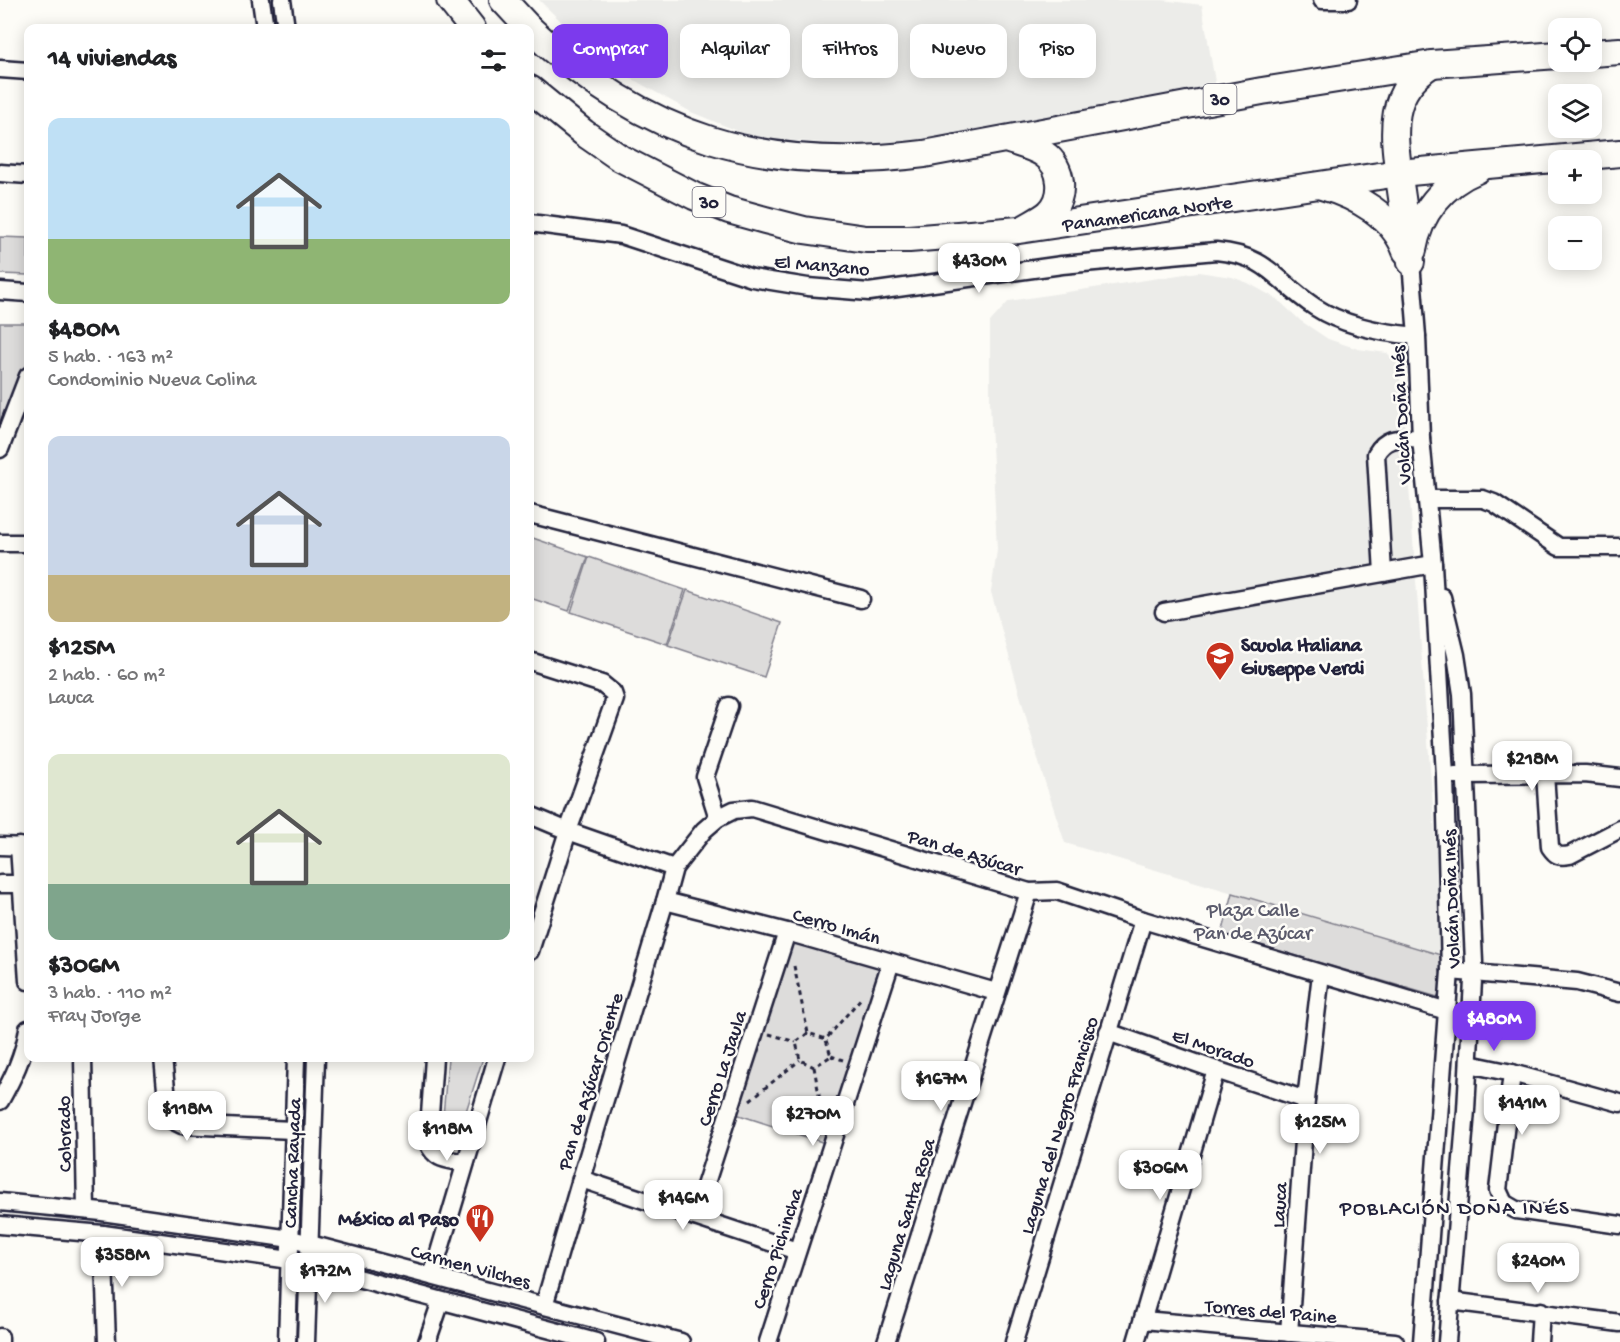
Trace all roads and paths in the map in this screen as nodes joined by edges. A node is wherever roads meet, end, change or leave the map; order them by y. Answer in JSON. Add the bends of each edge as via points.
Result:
{"nodes":[{"id":1,"x":261,"y":0,"type":"edge"},
{"id":2,"x":282,"y":0,"type":"edge"},
{"id":3,"x":450,"y":0,"type":"edge"},
{"id":4,"x":1322,"y":0,"type":"edge"},
{"id":5,"x":1348,"y":0,"type":"edge"},
{"id":6,"x":264,"y":24,"type":"edge"},
{"id":7,"x":285,"y":24,"type":"edge"},
{"id":8,"x":469,"y":24,"type":"edge"},
{"id":9,"x":534,"y":30,"type":"edge"},
{"id":10,"x":1620,"y":51,"type":"edge"},
{"id":11,"x":1602,"y":52,"type":"edge"},
{"id":12,"x":1548,"y":56,"type":"edge"},
{"id":13,"x":1432,"y":64,"type":"junction"},
{"id":14,"x":0,"y":69,"type":"edge"},
{"id":15,"x":24,"y":71,"type":"edge"},
{"id":16,"x":534,"y":92,"type":"edge"},
{"id":17,"x":1009,"y":140,"type":"junction"},
{"id":18,"x":1620,"y":153,"type":"edge"},
{"id":19,"x":1495,"y":164,"type":"junction"},
{"id":20,"x":0,"y":172,"type":"edge"},
{"id":21,"x":1399,"y":173,"type":"junction"},
{"id":22,"x":24,"y":175,"type":"edge"},
{"id":23,"x":1322,"y":186,"type":"junction"},
{"id":24,"x":534,"y":223,"type":"edge"},
{"id":25,"x":1019,"y":230,"type":"junction"},
{"id":26,"x":1411,"y":262,"type":"junction"},
{"id":27,"x":0,"y":291,"type":"edge"},
{"id":28,"x":24,"y":292,"type":"edge"},
{"id":29,"x":1417,"y":336,"type":"junction"},
{"id":30,"x":24,"y":387,"type":"edge"},
{"id":31,"x":1421,"y":438,"type":"junction"},
{"id":32,"x":0,"y":450,"type":"edge"},
{"id":33,"x":1427,"y":499,"type":"junction"},
{"id":34,"x":534,"y":515,"type":"edge"},
{"id":35,"x":0,"y":543,"type":"edge"},
{"id":36,"x":24,"y":543,"type":"edge"},
{"id":37,"x":1620,"y":547,"type":"edge"},
{"id":38,"x":1433,"y":564,"type":"junction"},
{"id":39,"x":1383,"y":573,"type":"junction"},
{"id":40,"x":861,"y":599,"type":"dead end"},
{"id":41,"x":1164,"y":612,"type":"dead end"},
{"id":42,"x":534,"y":664,"type":"edge"},
{"id":43,"x":729,"y":706,"type":"dead end"},
{"id":44,"x":1545,"y":774,"type":"junction"},
{"id":45,"x":1466,"y":775,"type":"junction"},
{"id":46,"x":1445,"y":776,"type":"junction"},
{"id":47,"x":1620,"y":778,"type":"edge"},
{"id":48,"x":534,"y":817,"type":"edge"},
{"id":49,"x":718,"y":818,"type":"junction"},
{"id":50,"x":1620,"y":829,"type":"edge"},
{"id":51,"x":568,"y":831,"type":"junction"},
{"id":52,"x":0,"y":846,"type":"edge"},
{"id":53,"x":24,"y":847,"type":"edge"},
{"id":54,"x":674,"y":868,"type":"junction"},
{"id":55,"x":0,"y":884,"type":"edge"},
{"id":56,"x":22,"y":884,"type":"junction"},
{"id":57,"x":1029,"y":892,"type":"junction"},
{"id":58,"x":665,"y":901,"type":"junction"},
{"id":59,"x":24,"y":916,"type":"edge"},
{"id":60,"x":1143,"y":920,"type":"junction"},
{"id":61,"x":534,"y":927,"type":"edge"},
{"id":62,"x":786,"y":932,"type":"junction"},
{"id":63,"x":891,"y":962,"type":"junction"},
{"id":64,"x":794,"y":966,"type":"dead end"},
{"id":65,"x":1450,"y":971,"type":"junction"},
{"id":66,"x":1474,"y":973,"type":"junction"},
{"id":67,"x":1321,"y":974,"type":"junction"},
{"id":68,"x":1620,"y":977,"type":"edge"},
{"id":69,"x":1603,"y":989,"type":"junction"},
{"id":70,"x":996,"y":992,"type":"junction"},
{"id":71,"x":1620,"y":993,"type":"edge"},
{"id":72,"x":862,"y":996,"type":"dead end"},
{"id":73,"x":1447,"y":1011,"type":"junction"},
{"id":74,"x":755,"y":1029,"type":"junction"},
{"id":75,"x":1108,"y":1032,"type":"junction"},
{"id":76,"x":808,"y":1033,"type":"junction"},
{"id":77,"x":826,"y":1039,"type":"junction"},
{"id":78,"x":796,"y":1042,"type":"junction"},
{"id":79,"x":24,"y":1051,"type":"edge"},
{"id":80,"x":800,"y":1060,"type":"junction"},
{"id":81,"x":83,"y":1062,"type":"edge"},
{"id":82,"x":163,"y":1062,"type":"edge"},
{"id":83,"x":296,"y":1062,"type":"edge"},
{"id":84,"x":316,"y":1062,"type":"edge"},
{"id":85,"x":434,"y":1062,"type":"edge"},
{"id":86,"x":496,"y":1062,"type":"edge"},
{"id":87,"x":1469,"y":1064,"type":"junction"},
{"id":88,"x":814,"y":1067,"type":"junction"},
{"id":89,"x":1216,"y":1070,"type":"junction"},
{"id":90,"x":1512,"y":1073,"type":"junction"},
{"id":91,"x":1306,"y":1100,"type":"junction"},
{"id":92,"x":0,"y":1101,"type":"edge"},
{"id":93,"x":1620,"y":1103,"type":"edge"},
{"id":94,"x":727,"y":1118,"type":"junction"},
{"id":95,"x":824,"y":1120,"type":"dead end"},
{"id":96,"x":293,"y":1130,"type":"junction"},
{"id":97,"x":465,"y":1163,"type":"junction"},
{"id":98,"x":581,"y":1179,"type":"junction"},
{"id":99,"x":0,"y":1202,"type":"edge"},
{"id":100,"x":86,"y":1210,"type":"junction"},
{"id":101,"x":695,"y":1217,"type":"junction"},
{"id":102,"x":0,"y":1225,"type":"edge"},
{"id":103,"x":1620,"y":1225,"type":"edge"},
{"id":104,"x":103,"y":1234,"type":"junction"},
{"id":105,"x":291,"y":1239,"type":"junction"},
{"id":106,"x":309,"y":1244,"type":"junction"},
{"id":107,"x":797,"y":1251,"type":"junction"},
{"id":108,"x":290,"y":1260,"type":"junction"},
{"id":109,"x":309,"y":1265,"type":"junction"},
{"id":110,"x":432,"y":1276,"type":"junction"},
{"id":111,"x":441,"y":1300,"type":"junction"},
{"id":112,"x":1450,"y":1301,"type":"junction"},
{"id":113,"x":544,"y":1306,"type":"junction"},
{"id":114,"x":1541,"y":1311,"type":"junction"},
{"id":115,"x":1143,"y":1320,"type":"junction"},
{"id":116,"x":1620,"y":1323,"type":"edge"},
{"id":117,"x":1289,"y":1333,"type":"junction"},
{"id":118,"x":550,"y":1336,"type":"edge"},
{"id":119,"x":0,"y":1337,"type":"edge"},
{"id":120,"x":0,"y":1342,"type":"edge"},
{"id":121,"x":107,"y":1342,"type":"edge"},
{"id":122,"x":287,"y":1342,"type":"edge"},
{"id":123,"x":306,"y":1342,"type":"edge"},
{"id":124,"x":427,"y":1342,"type":"edge"},
{"id":125,"x":596,"y":1342,"type":"edge"},
{"id":126,"x":681,"y":1342,"type":"edge"},
{"id":127,"x":768,"y":1342,"type":"edge"},
{"id":128,"x":886,"y":1342,"type":"edge"},
{"id":129,"x":1014,"y":1342,"type":"edge"},
{"id":130,"x":1136,"y":1342,"type":"edge"},
{"id":131,"x":1395,"y":1342,"type":"edge"},
{"id":132,"x":1422,"y":1342,"type":"edge"},
{"id":133,"x":1448,"y":1342,"type":"edge"},
{"id":134,"x":1539,"y":1342,"type":"edge"}],
"edges":[{"from":1,"to":6,"type":"street"},
{"from":2,"to":7,"type":"street"},
{"from":3,"to":8,"type":"highway"},
{"from":4,"to":5,"type":"street"},
{"from":9,"to":17,"type":"highway","number":"30","via":[[578,70],[632,107],[688,133],[736,148],[778,156],[863,160]]},
{"from":10,"to":11,"type":"highway"},
{"from":12,"to":13,"type":"highway","number":"30"},
{"from":13,"to":17,"type":"highway","number":"30","via":[[1262,91]]},
{"from":13,"to":21,"type":"highway","via":[[1411,82],[1397,108],[1394,145]]},
{"from":14,"to":15,"type":"street"},
{"from":16,"to":25,"type":"highway","name":"Panamericana Norte","number":"30","via":[[620,158],[694,196],[747,215],[804,230],[866,239]]},
{"from":17,"to":25,"type":"highway","via":[[1044,153],[1055,166],[1060,181],[1059,197],[1051,211]]},
{"from":18,"to":19,"type":"highway","name":"Panamericana Norte","number":"30"},
{"from":19,"to":21,"type":"highway","name":"Panamericana Norte","number":"30"},
{"from":19,"to":26,"type":"highway","via":[[1461,178],[1438,196],[1417,232]]},
{"from":20,"to":22,"type":"street"},
{"from":21,"to":23,"type":"highway","name":"Panamericana Norte","number":"30"},
{"from":21,"to":26,"type":"highway"},
{"from":23,"to":25,"type":"highway","name":"Panamericana Norte","number":"30"},
{"from":23,"to":26,"type":"highway","via":[[1356,199],[1385,220],[1401,237]]},
{"from":24,"to":29,"type":"street","name":"El Manzano","via":[[621,235],[752,278],[849,291],[1062,265],[1228,252],[1268,267],[1315,307],[1336,317],[1381,332]]},
{"from":26,"to":29,"type":"street","name":"Volcán Doña Inés"},
{"from":27,"to":28,"type":"street"},
{"from":29,"to":31,"type":"street","name":"Volcán Doña Inés"},
{"from":30,"to":32,"type":"street"},
{"from":31,"to":33,"type":"street","name":"Volcán Doña Inés"},
{"from":31,"to":39,"type":"street","via":[[1388,440],[1376,454]]},
{"from":33,"to":37,"type":"street","via":[[1483,499],[1494,503],[1559,548]]},
{"from":33,"to":38,"type":"street","name":"Volcán Doña Inés"},
{"from":34,"to":40,"type":"street"},
{"from":35,"to":36,"type":"street"},
{"from":38,"to":39,"type":"street"},
{"from":38,"to":45,"type":"street","name":"Volcán Doña Inés","via":[[1462,693]]},
{"from":38,"to":46,"type":"street","name":"Volcán Doña Inés"},
{"from":39,"to":41,"type":"street"},
{"from":42,"to":51,"type":"street","via":[[602,684],[615,699]]},
{"from":43,"to":49,"type":"street","via":[[705,777]]},
{"from":44,"to":45,"type":"street"},
{"from":44,"to":47,"type":"street"},
{"from":44,"to":50,"type":"street","via":[[1550,847],[1555,855],[1570,855]]},
{"from":45,"to":46,"type":"street"},
{"from":45,"to":66,"type":"street","name":"Volcán Doña Inés"},
{"from":46,"to":65,"type":"street","name":"Volcán Doña Inés"},
{"from":48,"to":51,"type":"street"},
{"from":49,"to":54,"type":"street","name":"Pan de Azúcar"},
{"from":49,"to":57,"type":"street","name":"Pan de Azúcar","via":[[734,810],[752,808]]},
{"from":51,"to":54,"type":"street"},
{"from":51,"to":61,"type":"street"},
{"from":52,"to":53,"type":"street"},
{"from":53,"to":56,"type":"street"},
{"from":54,"to":58,"type":"street","name":"Pan de Azúcar Oriente"},
{"from":55,"to":56,"type":"street"},
{"from":56,"to":59,"type":"street"},
{"from":57,"to":60,"type":"street","name":"Pan de Azúcar","via":[[1057,891]]},
{"from":57,"to":70,"type":"street","name":"Laguna Santa Rosa"},
{"from":58,"to":62,"type":"street","name":"Cerro Imán"},
{"from":58,"to":98,"type":"street","name":"Pan de Azúcar Oriente"},
{"from":60,"to":67,"type":"street","name":"Pan de Azúcar"},
{"from":60,"to":75,"type":"street","name":"Laguna del Negro Francisco"},
{"from":62,"to":63,"type":"street","name":"Cerro Imán"},
{"from":62,"to":74,"type":"street","name":"Cerro La Jaula"},
{"from":63,"to":70,"type":"street","name":"Cerro Imán"},
{"from":63,"to":107,"type":"street","name":"Cerro Pichincha"},
{"from":64,"to":76,"type":"path"},
{"from":65,"to":66,"type":"street"},
{"from":65,"to":73,"type":"street","name":"Volcán Doña Inés"},
{"from":66,"to":69,"type":"street","via":[[1577,982]]},
{"from":66,"to":87,"type":"street","name":"Volcán Doña Inés"},
{"from":67,"to":73,"type":"street","name":"Pan de Azúcar"},
{"from":67,"to":91,"type":"street","name":"Lauca"},
{"from":68,"to":69,"type":"street"},
{"from":69,"to":71,"type":"street"},
{"from":70,"to":128,"type":"street","name":"Laguna Santa Rosa"},
{"from":72,"to":77,"type":"path"},
{"from":73,"to":132,"type":"street","name":"Volcán Doña Inés"},
{"from":74,"to":78,"type":"path"},
{"from":74,"to":94,"type":"street","name":"Cerro La Jaula"},
{"from":75,"to":89,"type":"street","name":"El Morado"},
{"from":75,"to":129,"type":"street","name":"Laguna del Negro Francisco"},
{"from":76,"to":77,"type":"path"},
{"from":76,"to":78,"type":"path"},
{"from":77,"to":88,"type":"path","via":[[831,1056]]},
{"from":78,"to":80,"type":"path"},
{"from":79,"to":92,"type":"street"},
{"from":80,"to":88,"type":"path"},
{"from":80,"to":94,"type":"path"},
{"from":81,"to":100,"type":"street","name":"Colorado"},
{"from":82,"to":96,"type":"street","via":[[172,1120],[182,1125]]},
{"from":83,"to":96,"type":"street","name":"Cancha Rayada"},
{"from":84,"to":106,"type":"street","name":"Cancha Rayada"},
{"from":85,"to":97,"type":"street","via":[[428,1143],[440,1158]]},
{"from":86,"to":97,"type":"street"},
{"from":87,"to":90,"type":"street"},
{"from":87,"to":112,"type":"street","name":"Volcán Doña Inés"},
{"from":88,"to":95,"type":"path"},
{"from":89,"to":91,"type":"street","name":"El Morado"},
{"from":89,"to":115,"type":"street"},
{"from":90,"to":93,"type":"street"},
{"from":90,"to":103,"type":"street","via":[[1498,1190],[1504,1203],[1516,1210]]},
{"from":91,"to":117,"type":"street","name":"Lauca"},
{"from":94,"to":101,"type":"street","name":"Cerro La Jaula"},
{"from":96,"to":105,"type":"street","name":"Cancha Rayada"},
{"from":97,"to":110,"type":"street"},
{"from":98,"to":101,"type":"street"},
{"from":98,"to":113,"type":"street","name":"Pan de Azúcar Oriente"},
{"from":99,"to":100,"type":"street","name":"Carmen Vilches"},
{"from":100,"to":105,"type":"street","name":"Carmen Vilches"},
{"from":101,"to":107,"type":"street"},
{"from":102,"to":104,"type":"street"},
{"from":104,"to":108,"type":"street"},
{"from":104,"to":121,"type":"street"},
{"from":105,"to":106,"type":"street","name":"Carmen Vilches"},
{"from":105,"to":108,"type":"street","name":"Cancha Rayada"},
{"from":106,"to":109,"type":"street","name":"Cancha Rayada"},
{"from":106,"to":110,"type":"street","name":"Carmen Vilches"},
{"from":107,"to":127,"type":"street","name":"Cerro Pichincha"},
{"from":108,"to":109,"type":"street"},
{"from":108,"to":122,"type":"street","name":"Cancha Rayada"},
{"from":109,"to":111,"type":"street"},
{"from":109,"to":123,"type":"street","name":"Cancha Rayada"},
{"from":110,"to":113,"type":"street","name":"Carmen Vilches"},
{"from":111,"to":118,"type":"street"},
{"from":111,"to":124,"type":"street"},
{"from":112,"to":114,"type":"street"},
{"from":112,"to":133,"type":"street","name":"Volcán Doña Inés"},
{"from":113,"to":126,"type":"street","name":"Carmen Vilches"},
{"from":114,"to":116,"type":"street"},
{"from":114,"to":134,"type":"street"},
{"from":115,"to":117,"type":"street","name":"Torres del Paine"},
{"from":115,"to":130,"type":"street"},
{"from":117,"to":131,"type":"street","name":"Torres del Paine"},
{"from":118,"to":125,"type":"street"},
{"from":119,"to":120,"type":"street"}]}
